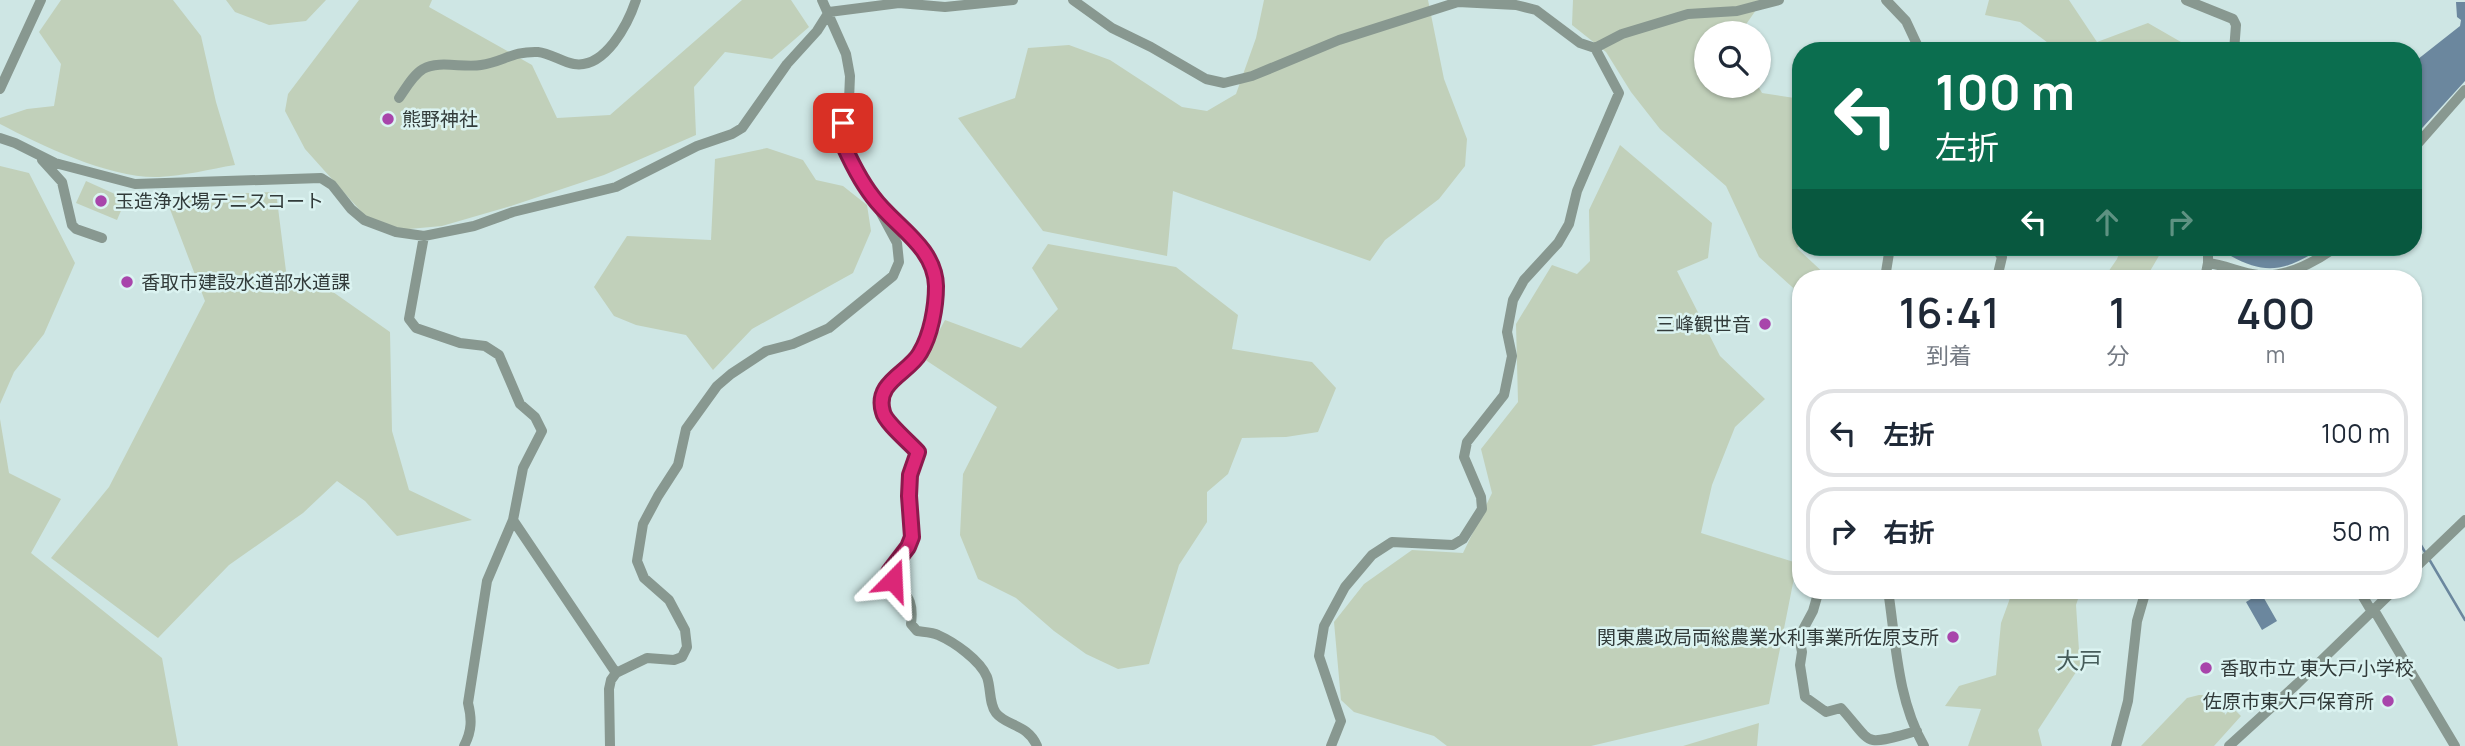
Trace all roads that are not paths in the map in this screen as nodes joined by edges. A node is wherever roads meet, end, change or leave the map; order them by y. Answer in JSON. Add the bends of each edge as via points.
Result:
{"nodes":[{"id":1,"x":41,"y":0,"type":"edge"},
{"id":2,"x":636,"y":0,"type":"edge"},
{"id":3,"x":822,"y":0,"type":"edge"},
{"id":4,"x":1013,"y":0,"type":"edge"},
{"id":5,"x":1073,"y":0,"type":"edge"},
{"id":6,"x":1779,"y":0,"type":"edge"},
{"id":7,"x":1886,"y":0,"type":"edge"},
{"id":8,"x":2186,"y":0,"type":"edge"},
{"id":9,"x":829,"y":12,"type":"junction"},
{"id":10,"x":1916,"y":42,"type":"edge"},
{"id":11,"x":2235,"y":42,"type":"edge"},
{"id":12,"x":1595,"y":48,"type":"junction"},
{"id":13,"x":0,"y":89,"type":"edge"},
{"id":14,"x":2465,"y":90,"type":"edge"},
{"id":15,"x":399,"y":98,"type":"dead end"},
{"id":16,"x":0,"y":138,"type":"edge"},
{"id":17,"x":2422,"y":139,"type":"edge"},
{"id":18,"x":37,"y":155,"type":"junction"},
{"id":19,"x":874,"y":200,"type":"junction"},
{"id":20,"x":424,"y":236,"type":"junction"},
{"id":21,"x":102,"y":238,"type":"dead end"},
{"id":22,"x":2208,"y":256,"type":"edge"},
{"id":23,"x":2320,"y":256,"type":"edge"},
{"id":24,"x":2208,"y":263,"type":"junction"},
{"id":25,"x":2207,"y":270,"type":"edge"},
{"id":26,"x":2237,"y":270,"type":"edge"},
{"id":27,"x":2289,"y":270,"type":"edge"},
{"id":28,"x":513,"y":520,"type":"junction"},
{"id":29,"x":2465,"y":520,"type":"edge"},
{"id":30,"x":2422,"y":561,"type":"edge"},
{"id":31,"x":1816,"y":599,"type":"edge"},
{"id":32,"x":1889,"y":599,"type":"edge"},
{"id":33,"x":2143,"y":599,"type":"edge"},
{"id":34,"x":2365,"y":599,"type":"edge"},
{"id":35,"x":2385,"y":599,"type":"edge"},
{"id":36,"x":2373,"y":611,"type":"junction"},
{"id":37,"x":616,"y":673,"type":"junction"},
{"id":38,"x":1917,"y":731,"type":"junction"},
{"id":39,"x":464,"y":746,"type":"edge"},
{"id":40,"x":610,"y":746,"type":"edge"},
{"id":41,"x":1037,"y":746,"type":"edge"},
{"id":42,"x":1331,"y":746,"type":"edge"},
{"id":43,"x":1924,"y":746,"type":"edge"},
{"id":44,"x":2116,"y":746,"type":"edge"},
{"id":45,"x":2229,"y":746,"type":"edge"},
{"id":46,"x":2455,"y":746,"type":"edge"}],
"edges":[{"from":1,"to":13,"type":"street"},
{"from":2,"to":15,"type":"street","via":[[625,29],[593,61],[573,64],[541,52],[509,55],[480,66],[429,67],[415,75]]},
{"from":3,"to":9,"type":"street"},
{"from":4,"to":9,"type":"street","via":[[945,7],[899,3]]},
{"from":5,"to":12,"type":"street","via":[[1112,28],[1206,79],[1224,83],[1458,2],[1527,7]]},
{"from":6,"to":12,"type":"street","via":[[1737,11],[1688,14],[1622,34]]},
{"from":7,"to":10,"type":"street","via":[[1906,20]]},
{"from":8,"to":11,"type":"street","via":[[2233,19]]},
{"from":9,"to":19,"type":"street","via":[[850,76],[840,137]]},
{"from":9,"to":20,"type":"street","via":[[748,121],[732,134],[608,190]]},
{"from":12,"to":42,"type":"street","via":[[1619,93],[1577,191],[1569,224],[1513,300],[1507,331],[1512,356],[1504,395],[1467,442],[1464,457],[1482,509],[1463,539],[1453,545],[1392,542],[1371,555],[1345,587],[1324,626],[1319,656],[1341,721]]},
{"from":14,"to":17,"type":"street"},
{"from":16,"to":18,"type":"street"},
{"from":18,"to":20,"type":"street","via":[[147,185],[321,178],[364,220]]},
{"from":18,"to":21,"type":"street","via":[[62,182],[72,225]]},
{"from":19,"to":37,"type":"street","via":[[897,243],[900,262],[893,276],[829,328],[766,351],[731,373],[686,429],[678,465],[643,524],[637,561],[644,578],[669,600],[685,630],[687,647],[682,657],[674,660],[647,658]]},
{"from":19,"to":41,"type":"street","via":[[924,252],[934,270],[936,288],[929,333],[919,356],[888,383],[882,401],[883,414],[918,452],[910,475],[912,537],[889,572],[913,608],[911,624],[917,631],[937,634],[982,667],[993,710],[1024,730]]},
{"from":20,"to":28,"type":"street","via":[[409,319],[416,328],[485,346],[499,355],[520,404],[535,416],[542,430],[523,468]]},
{"from":22,"to":24,"type":"street"},
{"from":23,"to":27,"type":"street"},
{"from":24,"to":25,"type":"street"},
{"from":24,"to":26,"type":"street"},
{"from":28,"to":37,"type":"street"},
{"from":28,"to":39,"type":"street","via":[[487,581],[468,702],[471,729]]},
{"from":29,"to":30,"type":"street"},
{"from":31,"to":38,"type":"street","via":[[1799,637],[1805,697],[1826,712],[1841,708],[1873,744]]},
{"from":32,"to":38,"type":"street","via":[[1903,690]]},
{"from":33,"to":44,"type":"street","via":[[2128,701]]},
{"from":34,"to":36,"type":"street"},
{"from":35,"to":36,"type":"street"},
{"from":36,"to":45,"type":"street"},
{"from":36,"to":46,"type":"street"},
{"from":37,"to":40,"type":"street","via":[[609,689]]},
{"from":38,"to":43,"type":"street"}]}
